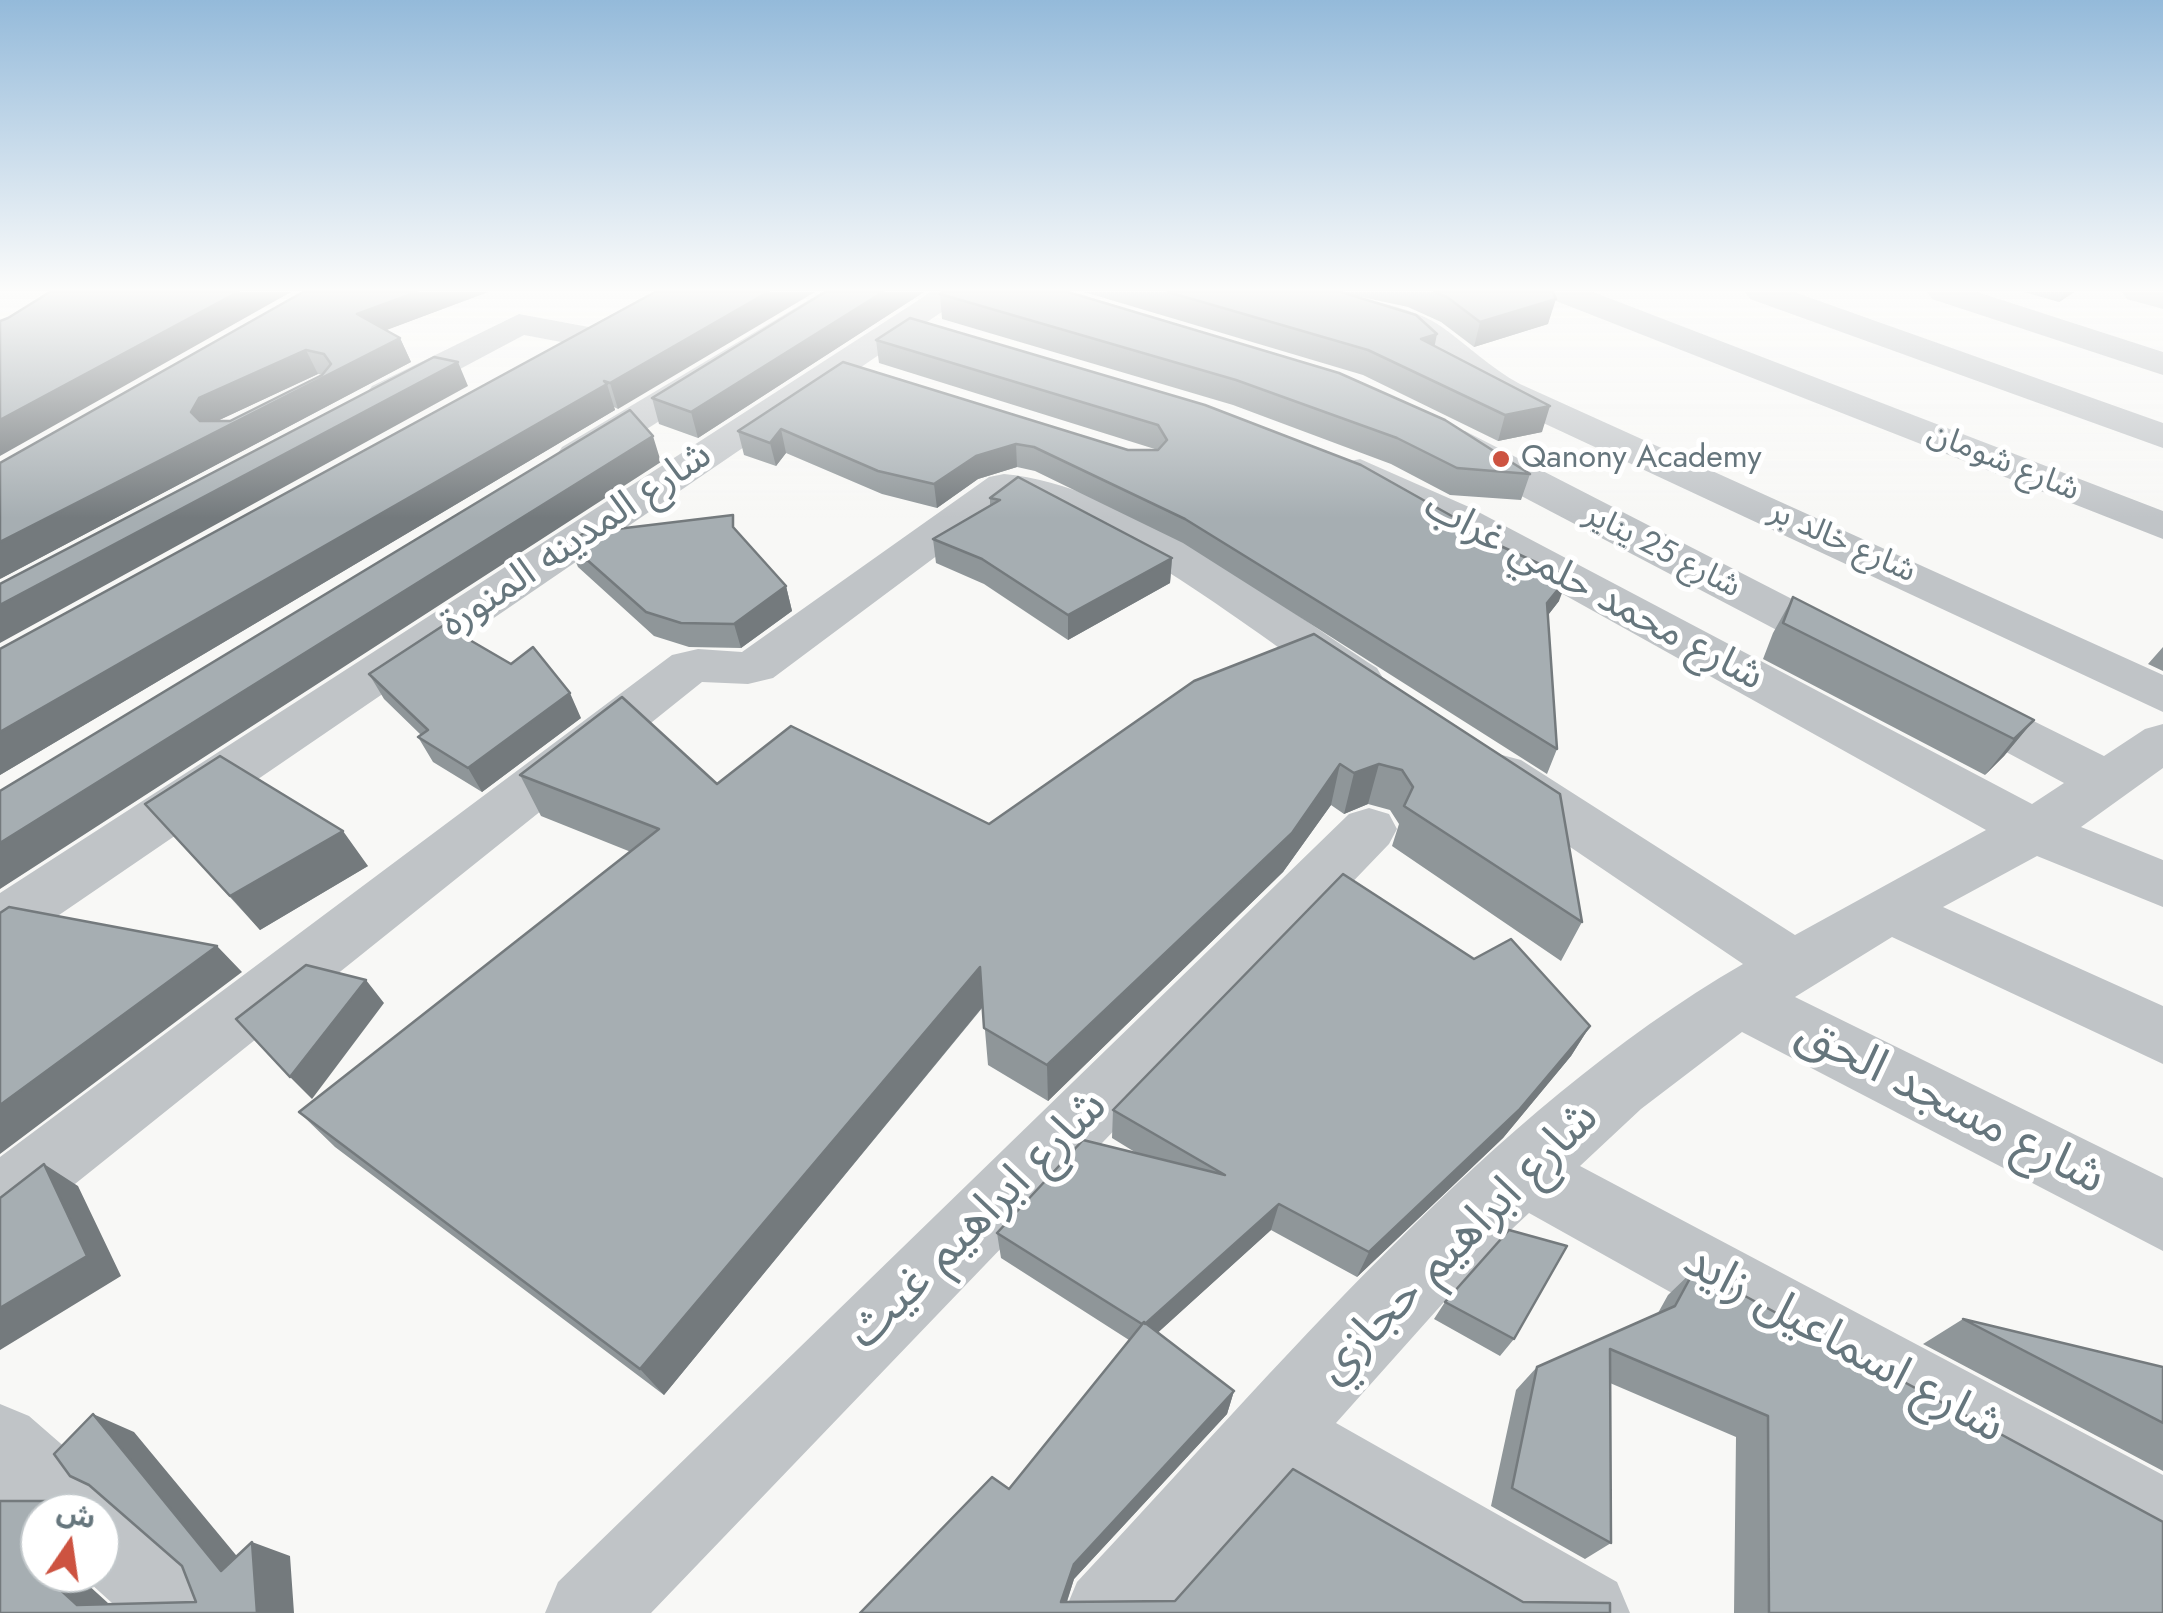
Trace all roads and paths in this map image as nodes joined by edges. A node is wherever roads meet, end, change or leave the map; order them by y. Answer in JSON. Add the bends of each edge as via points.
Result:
{"nodes":[{"id":1,"x":437,"y":367,"type":"edge"},
{"id":2,"x":722,"y":367,"type":"edge"},
{"id":3,"x":840,"y":367,"type":"joint"},
{"id":4,"x":1467,"y":367,"type":"edge"},
{"id":5,"x":1756,"y":367,"type":"edge"},
{"id":6,"x":1972,"y":367,"type":"edge"},
{"id":7,"x":885,"y":381,"type":"edge"},
{"id":8,"x":352,"y":412,"type":"edge"},
{"id":9,"x":1424,"y":420,"type":"edge"},
{"id":10,"x":2163,"y":436,"type":"edge"},
{"id":11,"x":1328,"y":457,"type":"edge"},
{"id":12,"x":542,"y":476,"type":"edge"},
{"id":13,"x":2163,"y":526,"type":"edge"},
{"id":14,"x":2163,"y":695,"type":"edge"},
{"id":15,"x":1397,"y":705,"type":"edge"},
{"id":16,"x":2163,"y":742,"type":"edge"},
{"id":17,"x":1463,"y":748,"type":"edge"},
{"id":18,"x":2108,"y":782,"type":"junction"},
{"id":19,"x":1368,"y":829,"type":"dead end"},
{"id":20,"x":2034,"y":831,"type":"junction"},
{"id":21,"x":2163,"y":884,"type":"edge"},
{"id":22,"x":1889,"y":909,"type":"junction"},
{"id":23,"x":0,"y":924,"type":"edge"},
{"id":24,"x":1765,"y":982,"type":"junction"},
{"id":25,"x":2163,"y":1036,"type":"edge"},
{"id":26,"x":1522,"y":1172,"type":"junction"},
{"id":27,"x":0,"y":1200,"type":"edge"},
{"id":28,"x":2163,"y":1216,"type":"edge"},
{"id":29,"x":1273,"y":1433,"type":"junction"},
{"id":30,"x":0,"y":1445,"type":"edge"},
{"id":31,"x":54,"y":1493,"type":"edge"},
{"id":32,"x":2163,"y":1521,"type":"edge"},
{"id":33,"x":120,"y":1552,"type":"edge"},
{"id":34,"x":189,"y":1613,"type":"edge"},
{"id":35,"x":590,"y":1613,"type":"edge"},
{"id":36,"x":1108,"y":1613,"type":"edge"},
{"id":37,"x":1586,"y":1613,"type":"edge"}],
"edges":[{"from":1,"to":8,"type":"street"},
{"from":2,"to":12,"type":"street"},
{"from":3,"to":7,"type":"street"},
{"from":3,"to":23,"type":"street","name":"شارع المدينه المنورة"},
{"from":4,"to":14,"type":"street","name":"شارع خالد بر","via":[[1507,392]]},
{"from":5,"to":13,"type":"street","name":"شارع شومان"},
{"from":6,"to":10,"type":"street"},
{"from":9,"to":18,"type":"street","name":"شارع 25 يناير","via":[[1523,480]]},
{"from":11,"to":20,"type":"street","name":"شارع محمد حلمي غراب","via":[[1454,516]]},
{"from":15,"to":27,"type":"street","via":[[1165,555],[1018,483],[994,492],[756,666],[689,667]]},
{"from":16,"to":18,"type":"street","name":"شارع ابراهيم حجازي"},
{"from":17,"to":24,"type":"street","name":"شارع مسجد الحق"},
{"from":18,"to":20,"type":"street","name":"شارع ابراهيم حجازي"},
{"from":19,"to":35,"type":"street","name":"شارع ابراهيم غيث"},
{"from":20,"to":21,"type":"street","name":"شارع محمد حلمي غراب"},
{"from":20,"to":22,"type":"street","name":"شارع ابراهيم حجازي"},
{"from":22,"to":24,"type":"street","name":"شارع ابراهيم حجازي"},
{"from":22,"to":25,"type":"street"},
{"from":24,"to":26,"type":"street","name":"شارع ابراهيم حجازي","via":[[1617,1088]]},
{"from":24,"to":28,"type":"street","name":"شارع مسجد الحق"},
{"from":26,"to":29,"type":"street","name":"شارع ابراهيم حجازي","via":[[1468,1221]]},
{"from":26,"to":32,"type":"street","name":"شارع اسماعيل زايد"},
{"from":29,"to":36,"type":"street","name":"شارع ابراهيم حجازي"},
{"from":29,"to":37,"type":"street"},
{"from":30,"to":31,"type":"street"},
{"from":33,"to":34,"type":"street"}]}
